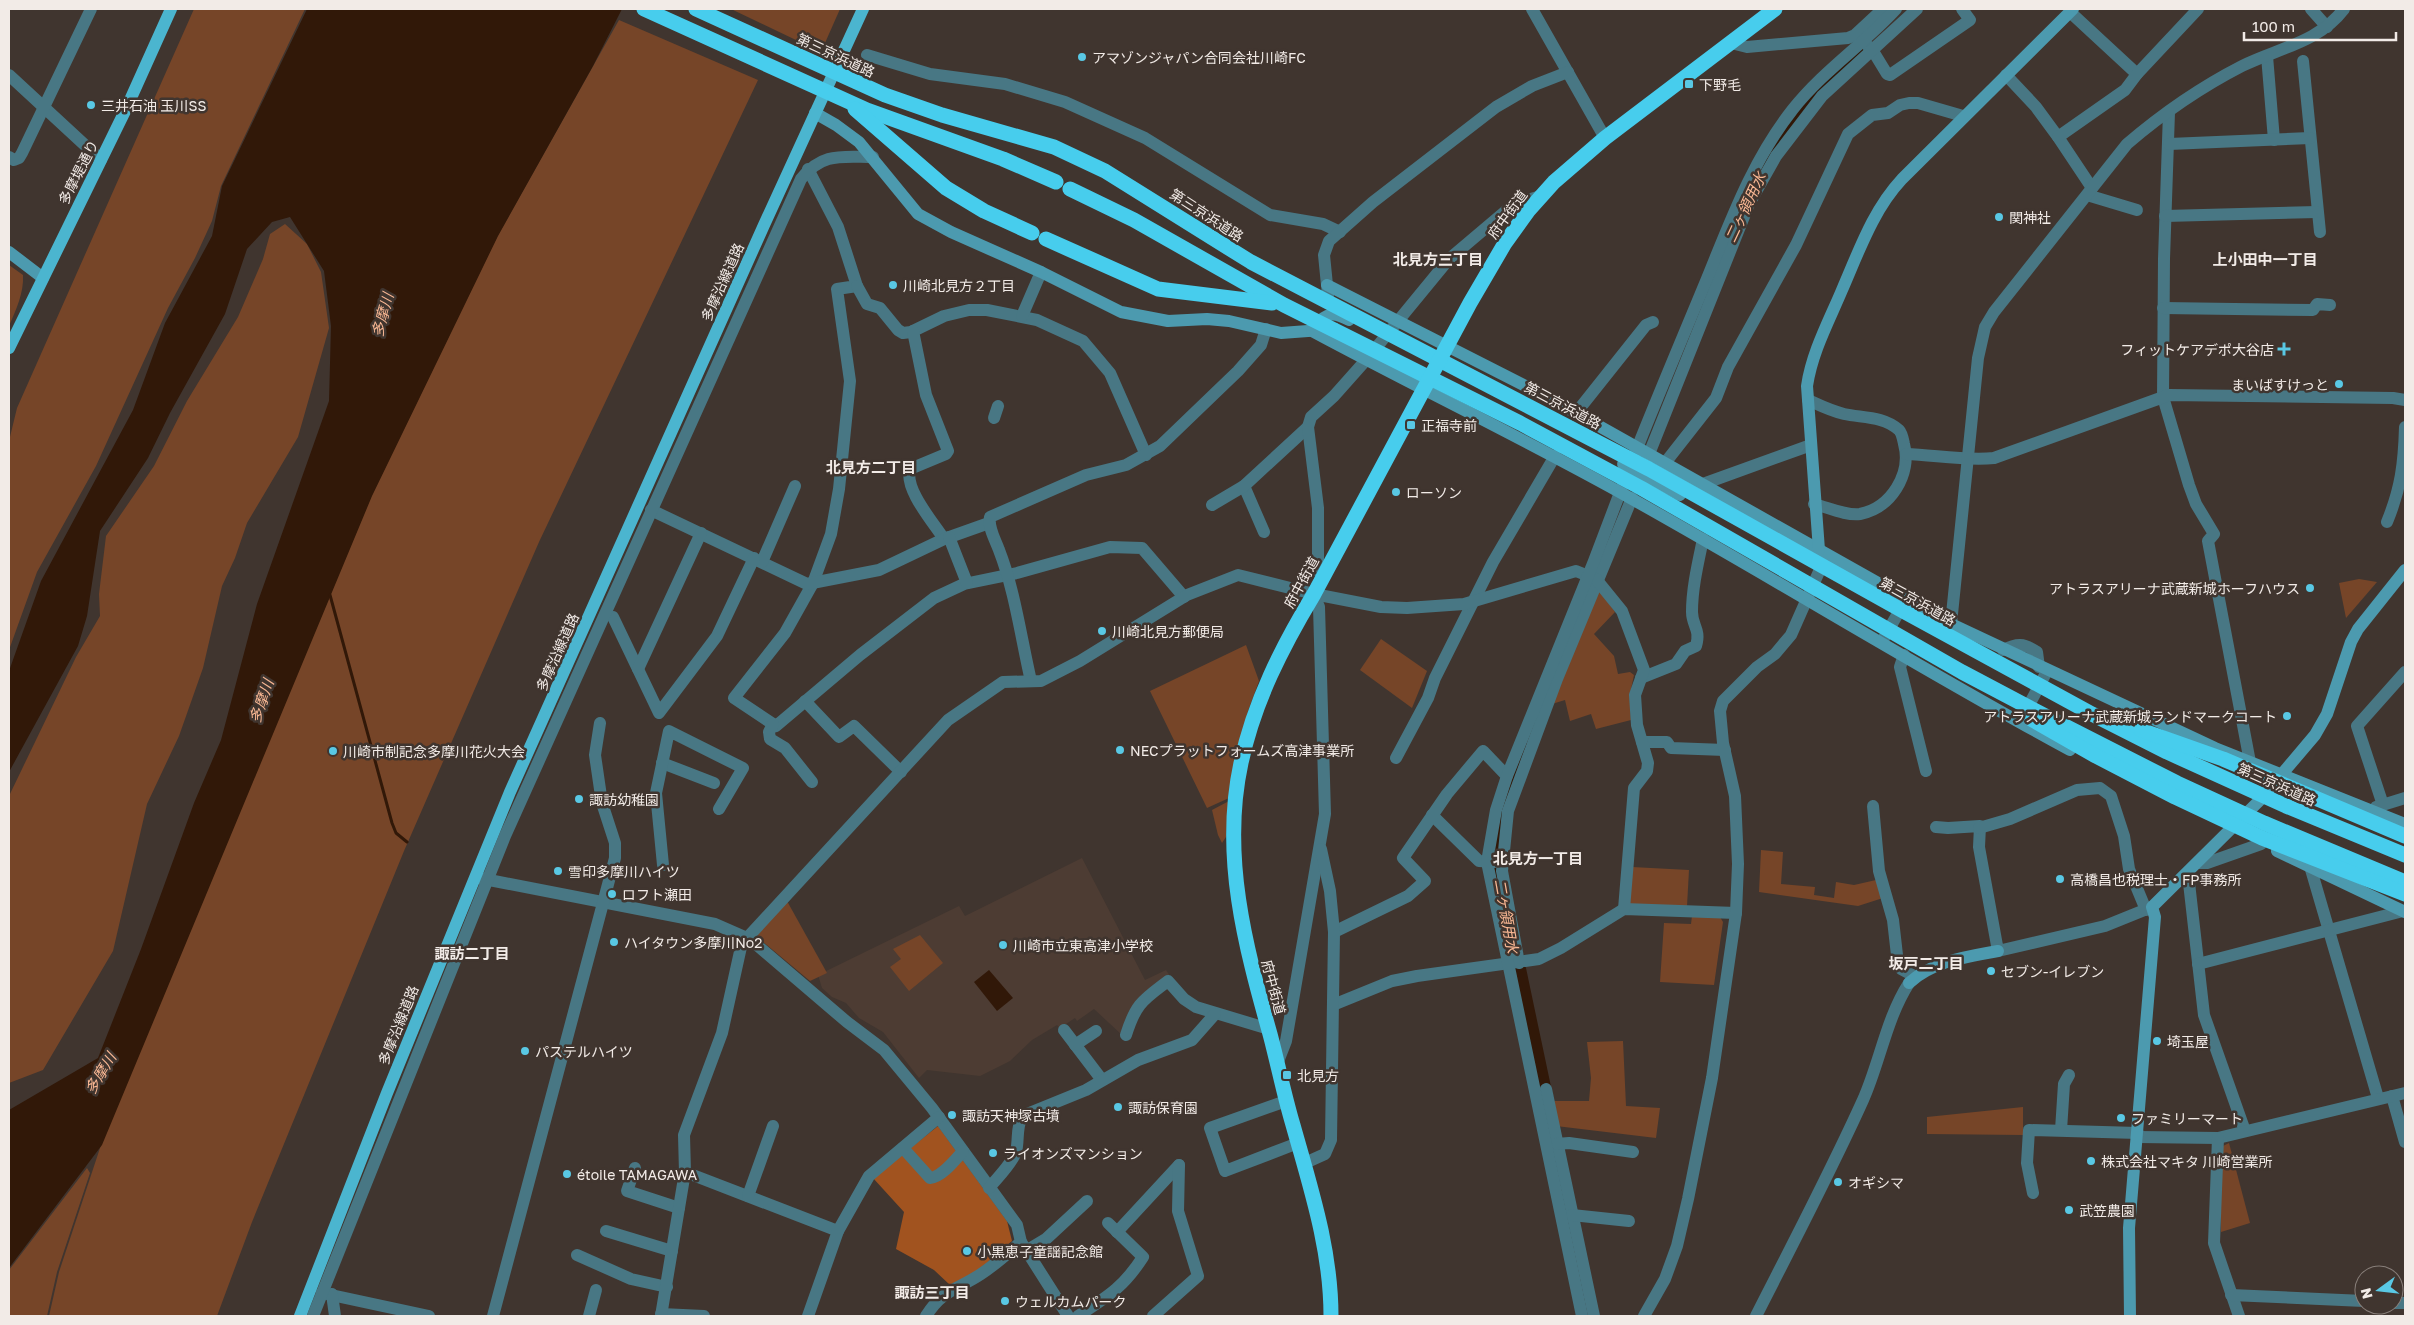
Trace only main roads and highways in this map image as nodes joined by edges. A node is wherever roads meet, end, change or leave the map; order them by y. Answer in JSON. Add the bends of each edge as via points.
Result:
{"nodes":[{"id":1,"x":171,"y":9,"type":"edge"},
{"id":2,"x":644,"y":9,"type":"edge"},
{"id":3,"x":696,"y":9,"type":"edge"},
{"id":4,"x":863,"y":9,"type":"edge"},
{"id":5,"x":1775,"y":9,"type":"edge"},
{"id":6,"x":841,"y":98,"type":"junction"},
{"id":7,"x":1284,"y":305,"type":"junction"},
{"id":8,"x":9,"y":348,"type":"edge"},
{"id":9,"x":1962,"y":672,"type":"junction"},
{"id":10,"x":2092,"y":714,"type":"junction"},
{"id":11,"x":2405,"y":836,"type":"edge"},
{"id":12,"x":2405,"y":855,"type":"edge"},
{"id":13,"x":2405,"y":882,"type":"edge"},
{"id":14,"x":2405,"y":894,"type":"edge"},
{"id":15,"x":300,"y":1316,"type":"edge"},
{"id":16,"x":1331,"y":1316,"type":"edge"}],
"edges":[{"from":1,"to":8,"type":"main road","name":"多摩堤通り"},
{"from":2,"to":6,"type":"highway"},
{"from":3,"to":10,"type":"highway","name":"第三京浜道路","via":[[913,106],[1069,153],[1124,182],[1205,235],[1312,295],[1448,362],[1641,464]]},
{"from":4,"to":15,"type":"main road","name":"多摩沿線道路","via":[[474,876]]},
{"from":5,"to":16,"type":"highway","name":"府中街道","via":[[1605,138],[1541,196],[1505,242],[1292,631],[1263,692],[1247,739],[1237,793],[1233,848],[1236,896],[1286,1101],[1325,1242]]},
{"from":6,"to":7,"type":"highway","via":[[1063,185],[1134,220]]},
{"from":6,"to":7,"type":"highway","via":[[946,188],[984,211],[1158,289]]},
{"from":7,"to":9,"type":"highway","via":[[1641,488]]},
{"from":9,"to":13,"type":"highway","via":[[2177,783]]},
{"from":9,"to":14,"type":"highway","via":[[2040,725],[2175,797],[2262,838]]},
{"from":10,"to":11,"type":"highway","via":[[2223,759],[2362,813]]},
{"from":10,"to":12,"type":"highway","name":"第三京浜道路","via":[[2277,802]]}]}
